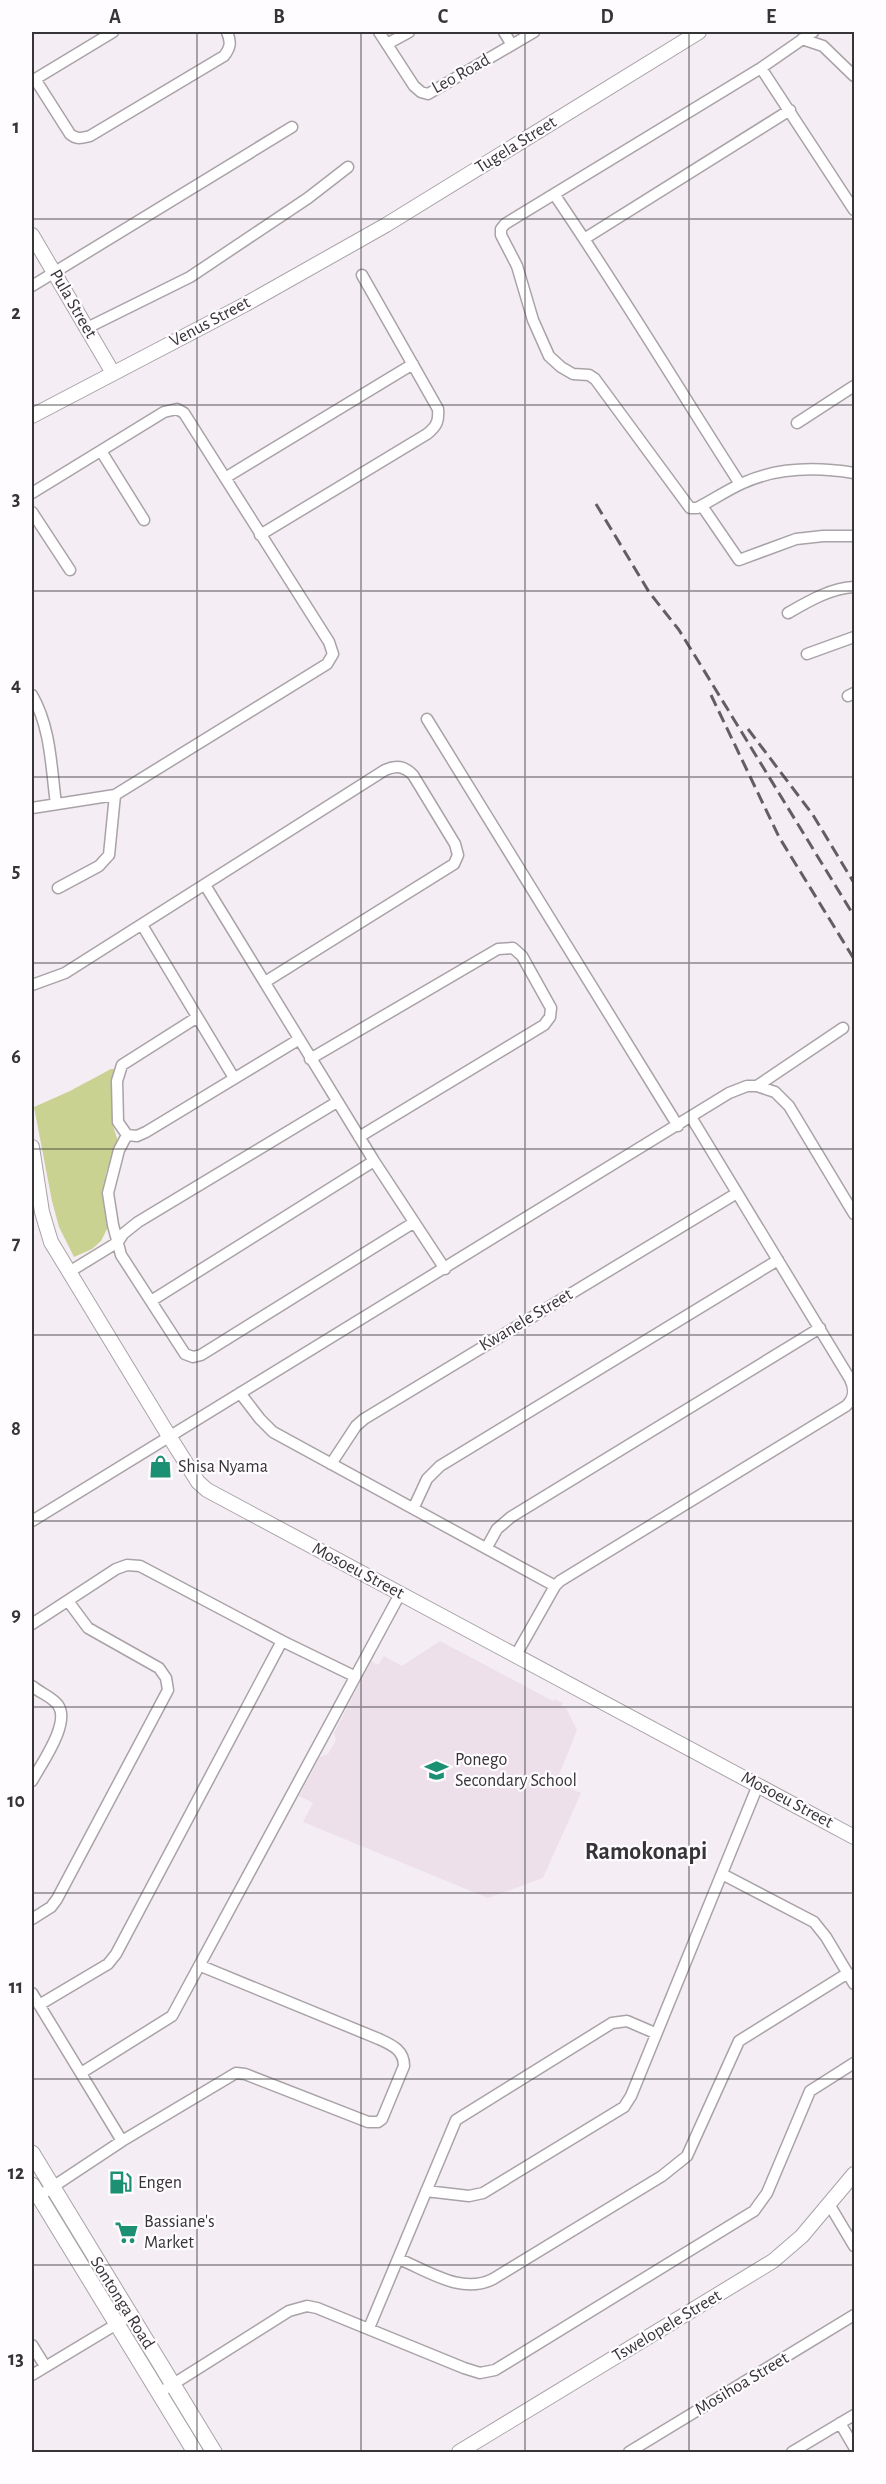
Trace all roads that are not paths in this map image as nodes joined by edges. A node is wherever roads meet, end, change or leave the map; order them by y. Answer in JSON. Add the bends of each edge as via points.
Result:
{"nodes":[{"id":1,"x":113,"y":32,"type":"edge"},
{"id":2,"x":226,"y":32,"type":"edge"},
{"id":3,"x":379,"y":32,"type":"edge"},
{"id":4,"x":410,"y":32,"type":"edge"},
{"id":5,"x":504,"y":32,"type":"edge"},
{"id":6,"x":534,"y":32,"type":"edge"},
{"id":7,"x":688,"y":32,"type":"edge"},
{"id":8,"x":699,"y":32,"type":"edge"},
{"id":9,"x":813,"y":32,"type":"edge"},
{"id":10,"x":802,"y":39,"type":"junction"},
{"id":11,"x":387,"y":44,"type":"junction"},
{"id":12,"x":512,"y":45,"type":"junction"},
{"id":13,"x":645,"y":63,"type":"junction"},
{"id":14,"x":761,"y":68,"type":"junction"},
{"id":15,"x":855,"y":76,"type":"edge"},
{"id":16,"x":33,"y":80,"type":"edge"},
{"id":17,"x":790,"y":110,"type":"junction"},
{"id":18,"x":292,"y":127,"type":"dead end"},
{"id":19,"x":348,"y":167,"type":"dead end"},
{"id":20,"x":554,"y":194,"type":"junction"},
{"id":21,"x":855,"y":210,"type":"edge"},
{"id":22,"x":386,"y":225,"type":"joint"},
{"id":23,"x":32,"y":236,"type":"edge"},
{"id":24,"x":584,"y":238,"type":"junction"},
{"id":25,"x":54,"y":272,"type":"junction"},
{"id":26,"x":362,"y":275,"type":"dead end"},
{"id":27,"x":32,"y":286,"type":"edge"},
{"id":28,"x":87,"y":328,"type":"junction"},
{"id":29,"x":413,"y":364,"type":"junction"},
{"id":30,"x":113,"y":373,"type":"junction"},
{"id":31,"x":855,"y":386,"type":"edge"},
{"id":32,"x":32,"y":416,"type":"edge"},
{"id":33,"x":797,"y":423,"type":"dead end"},
{"id":34,"x":101,"y":451,"type":"junction"},
{"id":35,"x":855,"y":473,"type":"edge"},
{"id":36,"x":225,"y":478,"type":"junction"},
{"id":37,"x":740,"y":484,"type":"junction"},
{"id":38,"x":32,"y":493,"type":"edge"},
{"id":39,"x":702,"y":506,"type":"junction"},
{"id":40,"x":32,"y":512,"type":"edge"},
{"id":41,"x":144,"y":520,"type":"dead end"},
{"id":42,"x":260,"y":535,"type":"junction"},
{"id":43,"x":855,"y":536,"type":"edge"},
{"id":44,"x":70,"y":570,"type":"dead end"},
{"id":45,"x":855,"y":586,"type":"edge"},
{"id":46,"x":788,"y":613,"type":"dead end"},
{"id":47,"x":855,"y":637,"type":"edge"},
{"id":48,"x":807,"y":654,"type":"dead end"},
{"id":49,"x":32,"y":695,"type":"edge"},
{"id":50,"x":427,"y":719,"type":"dead end"},
{"id":51,"x":115,"y":795,"type":"junction"},
{"id":52,"x":56,"y":804,"type":"junction"},
{"id":53,"x":32,"y":808,"type":"edge"},
{"id":54,"x":205,"y":885,"type":"junction"},
{"id":55,"x":58,"y":888,"type":"dead end"},
{"id":56,"x":142,"y":925,"type":"junction"},
{"id":57,"x":265,"y":982,"type":"junction"},
{"id":58,"x":32,"y":985,"type":"edge"},
{"id":59,"x":196,"y":1018,"type":"junction"},
{"id":60,"x":843,"y":1028,"type":"dead end"},
{"id":61,"x":298,"y":1040,"type":"junction"},
{"id":62,"x":310,"y":1059,"type":"junction"},
{"id":63,"x":234,"y":1078,"type":"junction"},
{"id":64,"x":757,"y":1086,"type":"junction"},
{"id":65,"x":337,"y":1102,"type":"junction"},
{"id":66,"x":691,"y":1118,"type":"junction"},
{"id":67,"x":678,"y":1126,"type":"junction"},
{"id":68,"x":127,"y":1135,"type":"junction"},
{"id":69,"x":359,"y":1137,"type":"junction"},
{"id":70,"x":32,"y":1147,"type":"edge"},
{"id":71,"x":374,"y":1161,"type":"junction"},
{"id":72,"x":737,"y":1193,"type":"junction"},
{"id":73,"x":855,"y":1214,"type":"edge"},
{"id":74,"x":413,"y":1223,"type":"junction"},
{"id":75,"x":118,"y":1242,"type":"junction"},
{"id":76,"x":778,"y":1260,"type":"junction"},
{"id":77,"x":444,"y":1269,"type":"junction"},
{"id":78,"x":69,"y":1272,"type":"junction"},
{"id":79,"x":151,"y":1301,"type":"junction"},
{"id":80,"x":820,"y":1328,"type":"junction"},
{"id":81,"x":240,"y":1393,"type":"junction"},
{"id":82,"x":169,"y":1436,"type":"junction"},
{"id":83,"x":331,"y":1464,"type":"junction"},
{"id":84,"x":414,"y":1507,"type":"junction"},
{"id":85,"x":32,"y":1521,"type":"edge"},
{"id":86,"x":487,"y":1548,"type":"junction"},
{"id":87,"x":555,"y":1586,"type":"junction"},
{"id":88,"x":400,"y":1594,"type":"junction"},
{"id":89,"x":68,"y":1601,"type":"junction"},
{"id":90,"x":32,"y":1624,"type":"edge"},
{"id":91,"x":282,"y":1641,"type":"junction"},
{"id":92,"x":516,"y":1655,"type":"junction"},
{"id":93,"x":354,"y":1676,"type":"junction"},
{"id":94,"x":32,"y":1686,"type":"edge"},
{"id":95,"x":32,"y":1782,"type":"edge"},
{"id":96,"x":758,"y":1785,"type":"junction"},
{"id":97,"x":855,"y":1837,"type":"edge"},
{"id":98,"x":722,"y":1874,"type":"junction"},
{"id":99,"x":32,"y":1919,"type":"edge"},
{"id":100,"x":201,"y":1966,"type":"junction"},
{"id":101,"x":848,"y":1973,"type":"junction"},
{"id":102,"x":855,"y":1984,"type":"edge"},
{"id":103,"x":32,"y":1993,"type":"edge"},
{"id":104,"x":39,"y":2005,"type":"junction"},
{"id":105,"x":655,"y":2033,"type":"junction"},
{"id":106,"x":855,"y":2063,"type":"edge"},
{"id":107,"x":81,"y":2073,"type":"junction"},
{"id":108,"x":122,"y":2141,"type":"junction"},
{"id":109,"x":32,"y":2153,"type":"edge"},
{"id":110,"x":855,"y":2174,"type":"edge"},
{"id":111,"x":53,"y":2187,"type":"junction"},
{"id":112,"x":35,"y":2191,"type":"edge"},
{"id":113,"x":426,"y":2191,"type":"junction"},
{"id":114,"x":829,"y":2204,"type":"junction"},
{"id":115,"x":855,"y":2246,"type":"edge"},
{"id":116,"x":399,"y":2259,"type":"junction"},
{"id":117,"x":855,"y":2315,"type":"edge"},
{"id":118,"x":123,"y":2320,"type":"junction"},
{"id":119,"x":369,"y":2328,"type":"junction"},
{"id":120,"x":32,"y":2345,"type":"edge"},
{"id":121,"x":45,"y":2366,"type":"junction"},
{"id":122,"x":32,"y":2375,"type":"edge"},
{"id":123,"x":173,"y":2385,"type":"junction"},
{"id":124,"x":159,"y":2393,"type":"junction"},
{"id":125,"x":855,"y":2415,"type":"edge"},
{"id":126,"x":840,"y":2423,"type":"junction"},
{"id":127,"x":855,"y":2447,"type":"edge"},
{"id":128,"x":195,"y":2452,"type":"edge"},
{"id":129,"x":214,"y":2452,"type":"edge"},
{"id":130,"x":459,"y":2452,"type":"edge"},
{"id":131,"x":629,"y":2452,"type":"edge"},
{"id":132,"x":792,"y":2452,"type":"edge"}],
"edges":[{"from":1,"to":16,"type":"street"},
{"from":2,"to":16,"type":"street","via":[[230,49],[224,56],[82,138],[70,134]]},
{"from":3,"to":11,"type":"street","name":"Leo Road"},
{"from":4,"to":11,"type":"street"},
{"from":5,"to":12,"type":"street"},
{"from":6,"to":12,"type":"street","name":"Leo Road"},
{"from":7,"to":13,"type":"street","name":"Tugela Street"},
{"from":8,"to":13,"type":"street","name":"Tugela Street"},
{"from":9,"to":10,"type":"street"},
{"from":10,"to":14,"type":"street"},
{"from":10,"to":15,"type":"street","via":[[823,46]]},
{"from":11,"to":12,"type":"street","name":"Leo Road","via":[[414,86],[428,94]]},
{"from":13,"to":22,"type":"street","name":"Tugela Street"},
{"from":14,"to":17,"type":"street"},
{"from":14,"to":20,"type":"street"},
{"from":17,"to":21,"type":"street"},
{"from":17,"to":24,"type":"street"},
{"from":18,"to":25,"type":"street"},
{"from":19,"to":28,"type":"street","via":[[190,277]]},
{"from":20,"to":24,"type":"street"},
{"from":20,"to":39,"type":"street","via":[[501,229],[543,346],[561,367],[596,379],[686,504],[694,509]]},
{"from":22,"to":30,"type":"street","name":"Venus Street"},
{"from":23,"to":25,"type":"street","name":"Pula Street"},
{"from":24,"to":37,"type":"street"},
{"from":25,"to":27,"type":"street"},
{"from":25,"to":28,"type":"street","name":"Pula Street"},
{"from":26,"to":29,"type":"street"},
{"from":28,"to":30,"type":"street","name":"Pula Street"},
{"from":29,"to":36,"type":"street"},
{"from":29,"to":42,"type":"street","via":[[438,409],[436,427]]},
{"from":30,"to":32,"type":"street","name":"Venus Street"},
{"from":31,"to":33,"type":"street"},
{"from":34,"to":36,"type":"street","via":[[164,412],[177,409],[184,413]]},
{"from":34,"to":38,"type":"street"},
{"from":34,"to":41,"type":"street"},
{"from":35,"to":37,"type":"street","via":[[801,469],[765,474]]},
{"from":36,"to":42,"type":"street"},
{"from":37,"to":39,"type":"street"},
{"from":39,"to":43,"type":"street","via":[[739,560],[796,539]]},
{"from":40,"to":44,"type":"street"},
{"from":42,"to":51,"type":"street","via":[[328,642],[332,659]]},
{"from":45,"to":46,"type":"street","via":[[823,595]]},
{"from":47,"to":48,"type":"street"},
{"from":49,"to":52,"type":"street","via":[[46,725]]},
{"from":50,"to":67,"type":"street"},
{"from":51,"to":52,"type":"street"},
{"from":51,"to":55,"type":"street","via":[[109,855],[99,866]]},
{"from":52,"to":53,"type":"street"},
{"from":54,"to":56,"type":"street"},
{"from":54,"to":57,"type":"street"},
{"from":54,"to":57,"type":"street","via":[[385,770],[402,767],[413,775],[454,844],[458,855],[454,864]]},
{"from":56,"to":58,"type":"street","via":[[65,973]]},
{"from":56,"to":59,"type":"street"},
{"from":57,"to":61,"type":"street"},
{"from":59,"to":63,"type":"street"},
{"from":59,"to":68,"type":"street","via":[[122,1065],[117,1081],[118,1116]]},
{"from":60,"to":64,"type":"street"},
{"from":61,"to":62,"type":"street"},
{"from":61,"to":63,"type":"street"},
{"from":62,"to":65,"type":"street"},
{"from":62,"to":69,"type":"street","via":[[498,948],[513,948],[522,956],[551,1008],[544,1025]]},
{"from":63,"to":68,"type":"street","via":[[146,1132]]},
{"from":64,"to":66,"type":"street","via":[[729,1093]]},
{"from":64,"to":73,"type":"street","via":[[775,1092],[789,1106]]},
{"from":65,"to":69,"type":"street"},
{"from":65,"to":75,"type":"street","via":[[138,1221]]},
{"from":66,"to":67,"type":"street"},
{"from":66,"to":72,"type":"street"},
{"from":67,"to":77,"type":"street"},
{"from":68,"to":75,"type":"street","via":[[108,1193],[109,1213]]},
{"from":69,"to":71,"type":"street"},
{"from":70,"to":78,"type":"street","name":"Mosoeu Street","via":[[45,1228]]},
{"from":71,"to":74,"type":"street"},
{"from":71,"to":79,"type":"street"},
{"from":72,"to":76,"type":"street"},
{"from":72,"to":83,"type":"street","name":"Kwanele Street","via":[[364,1419]]},
{"from":74,"to":77,"type":"street"},
{"from":74,"to":79,"type":"street","via":[[197,1357],[183,1351]]},
{"from":75,"to":78,"type":"street"},
{"from":75,"to":79,"type":"street","via":[[121,1255]]},
{"from":76,"to":80,"type":"street"},
{"from":76,"to":84,"type":"street","via":[[440,1466],[427,1479]]},
{"from":77,"to":81,"type":"street"},
{"from":78,"to":82,"type":"street","name":"Mosoeu Street"},
{"from":80,"to":86,"type":"street","via":[[511,1517],[497,1529]]},
{"from":80,"to":87,"type":"street","via":[[854,1385],[850,1402]]},
{"from":81,"to":82,"type":"street"},
{"from":81,"to":83,"type":"street","via":[[268,1428]]},
{"from":82,"to":85,"type":"street"},
{"from":82,"to":88,"type":"street","name":"Mosoeu Street","via":[[207,1490]]},
{"from":83,"to":84,"type":"street"},
{"from":84,"to":86,"type":"street"},
{"from":86,"to":87,"type":"street"},
{"from":87,"to":92,"type":"street"},
{"from":88,"to":92,"type":"street","name":"Mosoeu Street"},
{"from":88,"to":93,"type":"street"},
{"from":89,"to":90,"type":"street"},
{"from":89,"to":91,"type":"street","via":[[116,1569],[140,1566]]},
{"from":89,"to":99,"type":"street","via":[[88,1628],[159,1668],[168,1690],[57,1899]]},
{"from":91,"to":93,"type":"street"},
{"from":91,"to":104,"type":"street","via":[[116,1954],[108,1964]]},
{"from":92,"to":96,"type":"street","name":"Mosoeu Street"},
{"from":93,"to":100,"type":"street"},
{"from":94,"to":95,"type":"street","via":[[57,1703],[62,1715],[60,1728]]},
{"from":96,"to":97,"type":"street","name":"Mosoeu Street"},
{"from":96,"to":98,"type":"street"},
{"from":98,"to":101,"type":"street","via":[[814,1922]]},
{"from":98,"to":105,"type":"street"},
{"from":100,"to":107,"type":"street","via":[[169,2019]]},
{"from":100,"to":108,"type":"street","via":[[398,2050],[404,2066],[386,2111],[382,2119],[373,2123],[236,2073]]},
{"from":101,"to":102,"type":"street"},
{"from":101,"to":116,"type":"street","via":[[739,2041],[687,2156],[662,2176],[485,2283],[460,2284]]},
{"from":103,"to":104,"type":"street"},
{"from":104,"to":107,"type":"street"},
{"from":105,"to":113,"type":"street","via":[[631,2096],[620,2111],[483,2193],[469,2196]]},
{"from":105,"to":113,"type":"street","via":[[627,2021],[612,2023],[465,2113],[453,2123]]},
{"from":106,"to":119,"type":"street","via":[[810,2091],[767,2193],[754,2211],[502,2367],[473,2372]]},
{"from":107,"to":108,"type":"street"},
{"from":108,"to":111,"type":"street"},
{"from":109,"to":111,"type":"main road","name":"Sontonga Road"},
{"from":110,"to":114,"type":"street","name":"Tswelopele Street"},
{"from":111,"to":112,"type":"street"},
{"from":111,"to":118,"type":"main road","name":"Sontonga Road"},
{"from":112,"to":118,"type":"main road","name":"Sontonga Road"},
{"from":113,"to":116,"type":"street"},
{"from":114,"to":115,"type":"street"},
{"from":114,"to":130,"type":"street","name":"Tswelopele Street","via":[[798,2241],[774,2261]]},
{"from":116,"to":119,"type":"street"},
{"from":117,"to":131,"type":"street","name":"Mosihoa Street"},
{"from":118,"to":121,"type":"street"},
{"from":118,"to":123,"type":"main road","name":"Sontonga Road"},
{"from":118,"to":124,"type":"main road","name":"Sontonga Road"},
{"from":119,"to":123,"type":"street","via":[[317,2308],[300,2307]]},
{"from":120,"to":121,"type":"street"},
{"from":121,"to":122,"type":"street"},
{"from":123,"to":124,"type":"street"},
{"from":123,"to":129,"type":"main road","name":"Sontonga Road"},
{"from":124,"to":128,"type":"main road","name":"Sontonga Road"},
{"from":125,"to":126,"type":"street"},
{"from":126,"to":127,"type":"street"},
{"from":126,"to":132,"type":"street"}]}
